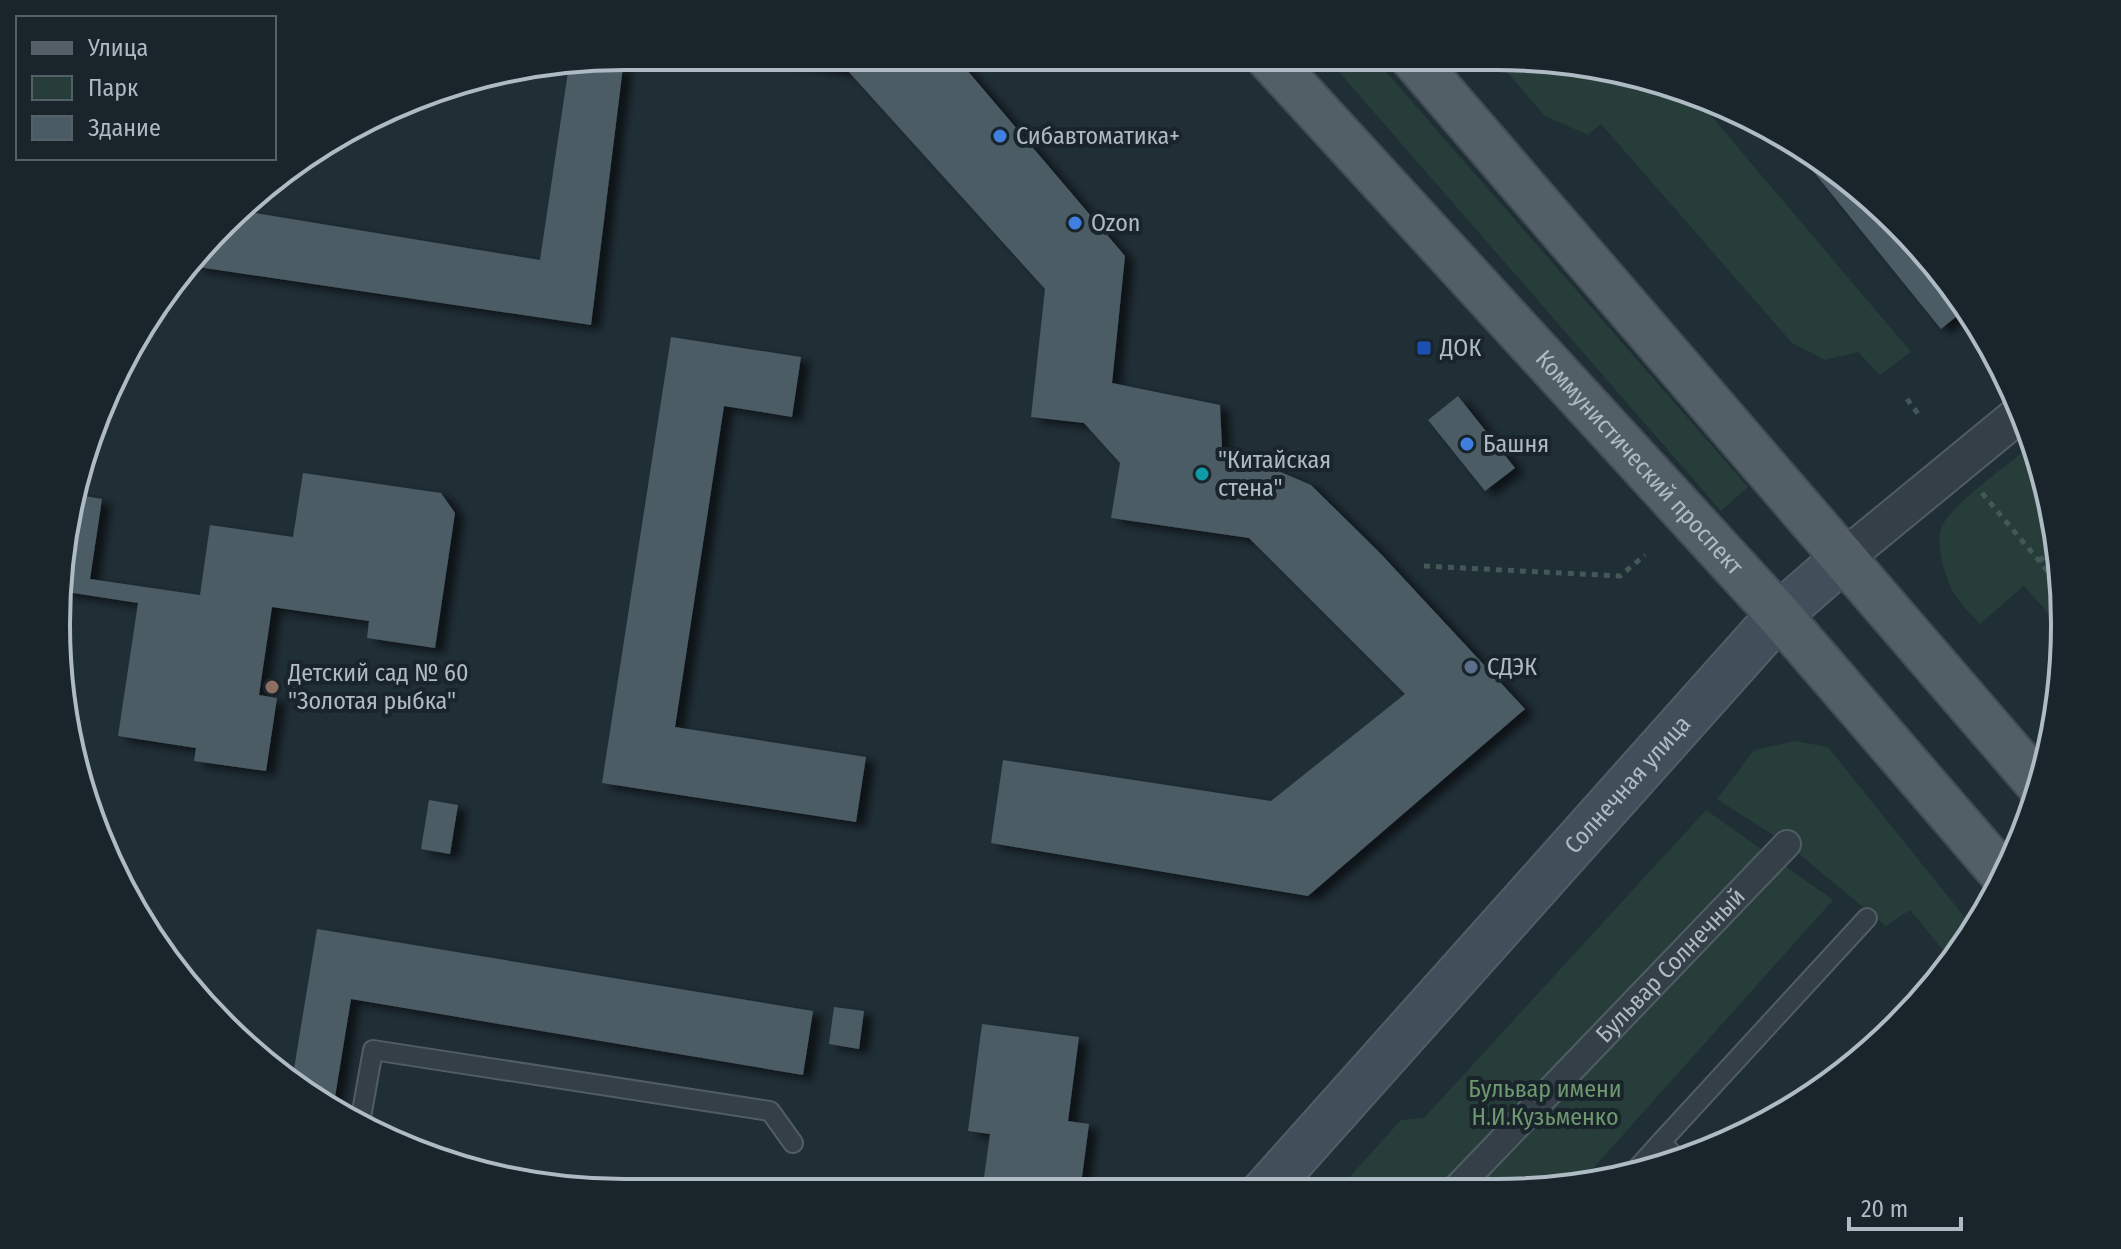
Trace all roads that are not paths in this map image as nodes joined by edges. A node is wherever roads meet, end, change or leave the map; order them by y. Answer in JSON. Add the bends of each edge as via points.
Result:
{"nodes":[{"id":1,"x":1280,"y":70,"type":"edge"},
{"id":2,"x":1423,"y":70,"type":"edge"},
{"id":3,"x":2012,"y":420,"type":"edge"},
{"id":4,"x":1844,"y":558,"type":"junction"},
{"id":5,"x":1779,"y":615,"type":"junction"},
{"id":6,"x":2030,"y":775,"type":"edge"},
{"id":7,"x":1787,"y":844,"type":"dead end"},
{"id":8,"x":1996,"y":866,"type":"edge"},
{"id":9,"x":1867,"y":918,"type":"dead end"},
{"id":10,"x":362,"y":1113,"type":"edge"},
{"id":11,"x":1661,"y":1142,"type":"junction"},
{"id":12,"x":793,"y":1143,"type":"dead end"},
{"id":13,"x":1670,"y":1151,"type":"edge"},
{"id":14,"x":1646,"y":1158,"type":"edge"},
{"id":15,"x":1279,"y":1179,"type":"edge"},
{"id":16,"x":1465,"y":1179,"type":"edge"}],
"edges":[{"from":1,"to":5,"type":"main road","name":"Коммунистический проспект"},
{"from":2,"to":4,"type":"main road"},
{"from":3,"to":4,"type":"street","name":"Солнечная улица"},
{"from":4,"to":5,"type":"main road","name":"Солнечная улица"},
{"from":4,"to":6,"type":"main road"},
{"from":5,"to":8,"type":"main road","name":"Коммунистический проспект"},
{"from":5,"to":15,"type":"main road","name":"Солнечная улица"},
{"from":7,"to":16,"type":"street","name":"Бульвар Солнечный"},
{"from":9,"to":11,"type":"lane"},
{"from":10,"to":12,"type":"lane","via":[[373,1050],[770,1111]]},
{"from":11,"to":13,"type":"lane"},
{"from":11,"to":14,"type":"lane"}]}
